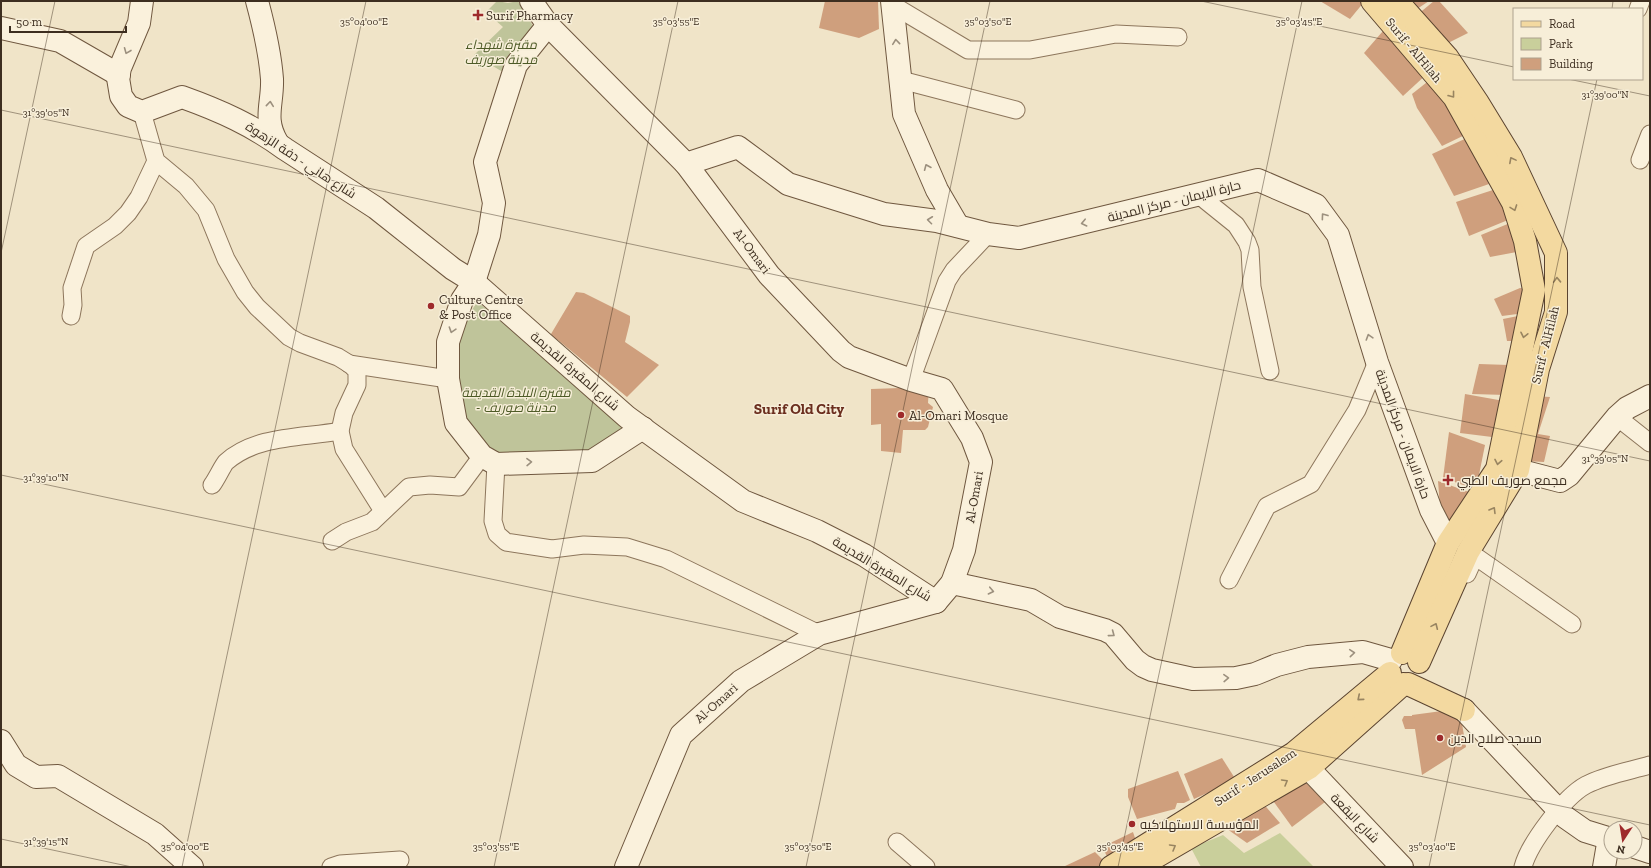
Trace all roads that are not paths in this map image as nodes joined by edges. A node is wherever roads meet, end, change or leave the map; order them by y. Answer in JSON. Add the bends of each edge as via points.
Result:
{"nodes":[{"id":1,"x":142,"y":1,"type":"edge"},
{"id":2,"x":257,"y":1,"type":"edge"},
{"id":3,"x":531,"y":1,"type":"edge"},
{"id":4,"x":1372,"y":1,"type":"edge"},
{"id":5,"x":1397,"y":1,"type":"edge"},
{"id":6,"x":892,"y":3,"type":"edge"},
{"id":7,"x":548,"y":25,"type":"junction"},
{"id":8,"x":1,"y":28,"type":"edge"},
{"id":9,"x":1178,"y":37,"type":"dead end"},
{"id":10,"x":119,"y":75,"type":"junction"},
{"id":11,"x":900,"y":80,"type":"junction"},
{"id":12,"x":1016,"y":110,"type":"dead end"},
{"id":13,"x":142,"y":112,"type":"junction"},
{"id":14,"x":1650,"y":134,"type":"edge"},
{"id":15,"x":277,"y":142,"type":"junction"},
{"id":16,"x":1640,"y":160,"type":"dead end"},
{"id":17,"x":156,"y":161,"type":"junction"},
{"id":18,"x":686,"y":164,"type":"junction"},
{"id":19,"x":1200,"y":196,"type":"junction"},
{"id":20,"x":958,"y":226,"type":"junction"},
{"id":21,"x":988,"y":234,"type":"junction"},
{"id":22,"x":474,"y":282,"type":"junction"},
{"id":23,"x":71,"y":316,"type":"dead end"},
{"id":24,"x":1377,"y":362,"type":"junction"},
{"id":25,"x":349,"y":364,"type":"junction"},
{"id":26,"x":1270,"y":371,"type":"dead end"},
{"id":27,"x":448,"y":379,"type":"junction"},
{"id":28,"x":911,"y":380,"type":"junction"},
{"id":29,"x":1650,"y":396,"type":"edge"},
{"id":30,"x":1617,"y":417,"type":"junction"},
{"id":31,"x":643,"y":428,"type":"junction"},
{"id":32,"x":340,"y":431,"type":"junction"},
{"id":33,"x":1650,"y":444,"type":"edge"},
{"id":34,"x":489,"y":460,"type":"junction"},
{"id":35,"x":1518,"y":470,"type":"junction"},
{"id":36,"x":212,"y":485,"type":"dead end"},
{"id":37,"x":383,"y":511,"type":"junction"},
{"id":38,"x":332,"y":541,"type":"dead end"},
{"id":39,"x":1448,"y":543,"type":"junction"},
{"id":40,"x":1456,"y":579,"type":"junction"},
{"id":41,"x":1229,"y":580,"type":"dead end"},
{"id":42,"x":952,"y":583,"type":"junction"},
{"id":43,"x":936,"y":602,"type":"junction"},
{"id":44,"x":1572,"y":624,"type":"dead end"},
{"id":45,"x":819,"y":634,"type":"junction"},
{"id":46,"x":1405,"y":669,"type":"junction"},
{"id":47,"x":1464,"y":710,"type":"joint"},
{"id":48,"x":1,"y":741,"type":"edge"},
{"id":49,"x":1301,"y":761,"type":"junction"},
{"id":50,"x":1650,"y":765,"type":"edge"},
{"id":51,"x":1559,"y":810,"type":"junction"},
{"id":52,"x":1603,"y":836,"type":"edge"},
{"id":53,"x":897,"y":842,"type":"dead end"},
{"id":54,"x":400,"y":860,"type":"dead end"},
{"id":55,"x":192,"y":867,"type":"edge"},
{"id":56,"x":331,"y":867,"type":"edge"},
{"id":57,"x":626,"y":867,"type":"edge"},
{"id":58,"x":926,"y":867,"type":"edge"},
{"id":59,"x":1111,"y":867,"type":"edge"},
{"id":60,"x":1139,"y":867,"type":"edge"},
{"id":61,"x":1402,"y":867,"type":"edge"},
{"id":62,"x":1523,"y":867,"type":"edge"}],
"edges":[{"from":1,"to":10,"type":"street","one_way":true,"via":[[139,22]]},
{"from":15,"to":2,"type":"street","one_way":true,"via":[[269,125],[272,80],[268,43]]},
{"from":3,"to":7,"type":"street","name":"Al-Omari"},
{"from":4,"to":39,"type":"main road","name":"Surif - AlHilah","one_way":true,"via":[[1454,97],[1513,203],[1525,241],[1534,290],[1497,469]]},
{"from":35,"to":5,"type":"main road","name":"Surif - AlHilah","one_way":true,"via":[[1538,370],[1556,312],[1556,253],[1511,157],[1478,103],[1447,57]]},
{"from":6,"to":9,"type":"street","via":[[968,50],[1030,50],[1116,34]]},
{"from":11,"to":6,"type":"street","one_way":true},
{"from":7,"to":18,"type":"street","name":"Al-Omari"},
{"from":7,"to":22,"type":"street","via":[[516,65],[485,162],[494,203],[489,235]]},
{"from":8,"to":10,"type":"street","via":[[60,41]]},
{"from":10,"to":13,"type":"street","via":[[121,96],[128,106]]},
{"from":11,"to":12,"type":"street"},
{"from":20,"to":11,"type":"street","one_way":true,"via":[[937,190],[904,114]]},
{"from":13,"to":15,"type":"street","name":"شارع هاني - دفة الزهوة","via":[[182,97],[225,113]]},
{"from":13,"to":17,"type":"street"},
{"from":14,"to":16,"type":"street"},
{"from":15,"to":22,"type":"street","name":"شارع هاني - دفة الزهوة","via":[[376,208],[453,269]]},
{"from":17,"to":23,"type":"street","via":[[140,197],[128,214],[86,246],[72,288]]},
{"from":17,"to":25,"type":"street","via":[[186,186],[206,210],[235,276],[269,321],[300,343],[322,350]]},
{"from":20,"to":18,"type":"street","name":"حارة الايمان - مركز المدينة","one_way":true,"via":[[884,214],[788,184],[738,147]]},
{"from":18,"to":28,"type":"street","name":"Al-Omari","via":[[769,275],[841,351],[849,357]]},
{"from":19,"to":21,"type":"street","name":"حارة الايمان - مركز المدينة","one_way":true,"via":[[1019,238]]},
{"from":24,"to":19,"type":"street","name":"حارة الايمان - مركز المدينة","one_way":true,"via":[[1338,236],[1316,204],[1258,180]]},
{"from":19,"to":26,"type":"street","via":[[1236,225],[1247,242],[1250,250],[1252,287]]},
{"from":20,"to":21,"type":"street","name":"حارة الايمان - مركز المدينة"},
{"from":21,"to":28,"type":"street","via":[[954,270],[948,280]]},
{"from":22,"to":27,"type":"street","one_way":true,"via":[[462,300],[448,342]]},
{"from":22,"to":31,"type":"street","name":"شارع المقبرة القديمة","via":[[627,417]]},
{"from":24,"to":39,"type":"street","name":"حارة الايمان - مركز المدينة","via":[[1431,510]]},
{"from":24,"to":41,"type":"street","via":[[1357,410],[1311,484],[1267,506]]},
{"from":25,"to":27,"type":"street"},
{"from":25,"to":32,"type":"street","via":[[356,371],[358,383],[344,413]]},
{"from":27,"to":34,"type":"street","via":[[456,423]]},
{"from":28,"to":42,"type":"street","name":"Al-Omari","via":[[942,389],[972,438],[981,462],[964,550]]},
{"from":29,"to":30,"type":"street","via":[[1626,408]]},
{"from":30,"to":33,"type":"street"},
{"from":30,"to":35,"type":"street","via":[[1569,475],[1560,481]]},
{"from":34,"to":31,"type":"street","one_way":true,"via":[[592,461]]},
{"from":31,"to":43,"type":"street","name":"شارع المقبرة القديمة","via":[[743,501],[817,531],[864,555]]},
{"from":32,"to":36,"type":"street","via":[[284,438],[248,448],[225,463]]},
{"from":32,"to":37,"type":"street","via":[[344,449]]},
{"from":34,"to":37,"type":"street","via":[[459,487],[430,485],[409,488]]},
{"from":34,"to":45,"type":"street","via":[[493,520],[497,534],[506,542],[552,549],[584,545],[633,549],[666,559]]},
{"from":40,"to":35,"type":"main road","name":"Surif - AlHilah","one_way":true,"via":[[1468,552]]},
{"from":37,"to":38,"type":"street","via":[[372,522]]},
{"from":39,"to":40,"type":"main road","via":[[1460,563]]},
{"from":39,"to":46,"type":"main road","name":"Surif - AlHilah"},
{"from":40,"to":44,"type":"street","via":[[1463,582],[1475,556]]},
{"from":46,"to":40,"type":"main road","name":"Surif - AlHilah","one_way":true},
{"from":42,"to":43,"type":"street","name":"Al-Omari"},
{"from":42,"to":46,"type":"street","one_way":true,"via":[[1031,600],[1060,617],[1113,634],[1143,666],[1193,679],[1249,676],[1308,657],[1363,652]]},
{"from":43,"to":45,"type":"street","name":"Al-Omari"},
{"from":45,"to":57,"type":"street","name":"Al-Omari","via":[[741,681],[681,735]]},
{"from":46,"to":47,"type":"main road"},
{"from":46,"to":49,"type":"main road","name":"Surif - Jerusalem"},
{"from":47,"to":51,"type":"street"},
{"from":48,"to":55,"type":"street","via":[[16,765],[36,777],[58,776],[155,834]]},
{"from":49,"to":59,"type":"main road","name":"Surif - Jerusalem"},
{"from":60,"to":49,"type":"main road","name":"Surif - Jerusalem","one_way":true},
{"from":49,"to":61,"type":"street","name":"شارع البقعة"},
{"from":50,"to":51,"type":"street","via":[[1586,785]]},
{"from":51,"to":52,"type":"street","via":[[1585,831]]},
{"from":51,"to":62,"type":"street","via":[[1531,846]]},
{"from":53,"to":58,"type":"street"},
{"from":54,"to":56,"type":"street"}]}
